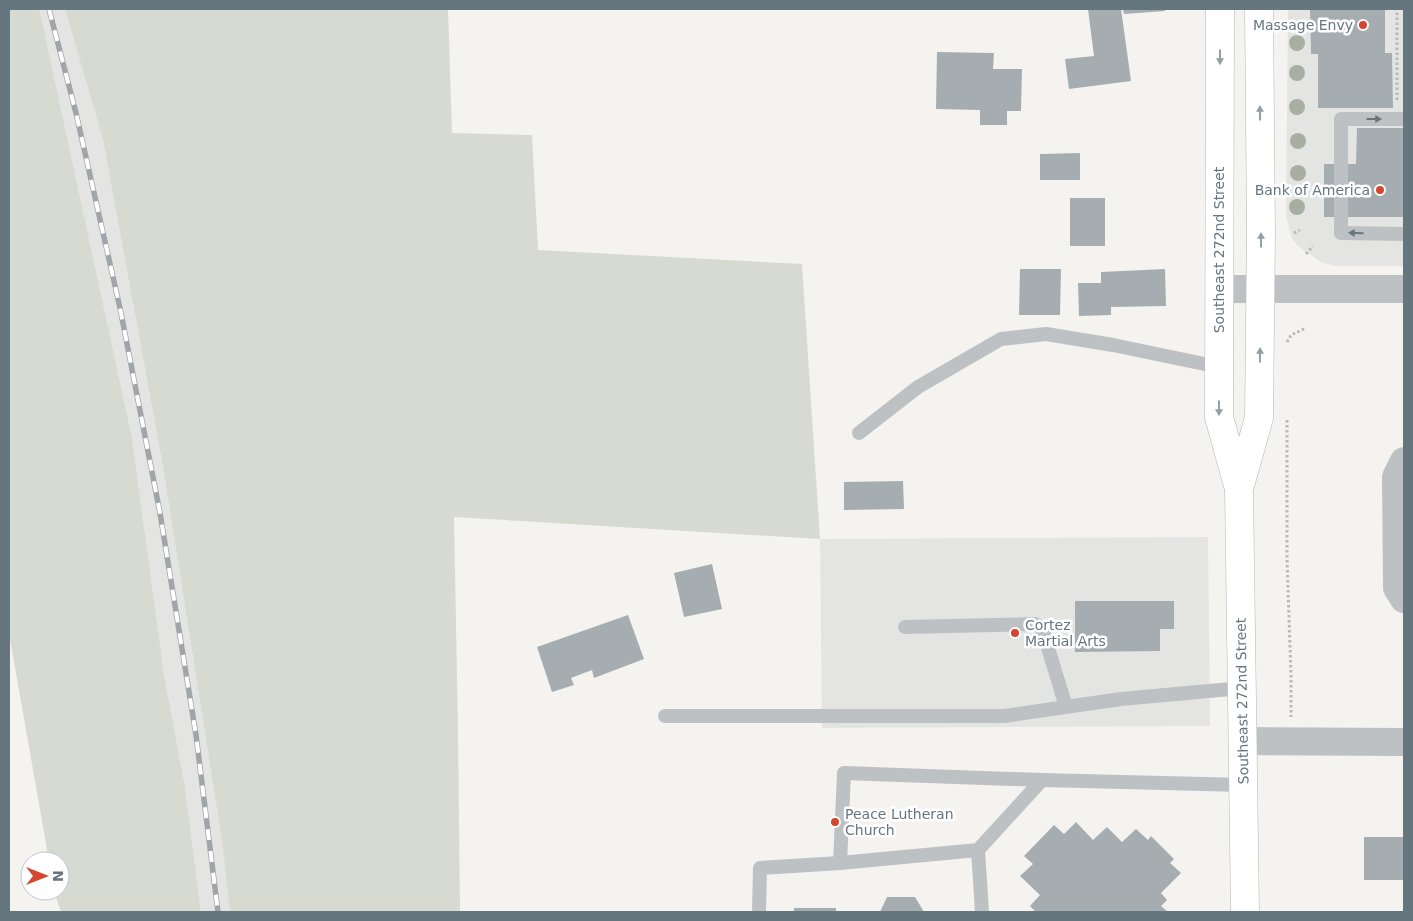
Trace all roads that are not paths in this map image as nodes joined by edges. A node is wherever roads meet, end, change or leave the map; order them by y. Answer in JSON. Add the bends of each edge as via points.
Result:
{"nodes":[{"id":1,"x":1220,"y":9,"type":"edge"},
{"id":2,"x":1259,"y":9,"type":"edge"},
{"id":3,"x":1404,"y":119,"type":"edge"},
{"id":4,"x":1404,"y":234,"type":"edge"},
{"id":5,"x":1219,"y":289,"type":"junction"},
{"id":6,"x":1261,"y":289,"type":"junction"},
{"id":7,"x":1404,"y":289,"type":"edge"},
{"id":8,"x":1219,"y":367,"type":"junction"},
{"id":9,"x":859,"y":433,"type":"dead end"},
{"id":10,"x":1404,"y":461,"type":"edge"},
{"id":11,"x":1239,"y":489,"type":"junction"},
{"id":12,"x":1404,"y":599,"type":"edge"},
{"id":13,"x":905,"y":627,"type":"dead end"},
{"id":14,"x":1242,"y":688,"type":"junction"},
{"id":15,"x":1066,"y":707,"type":"junction"},
{"id":16,"x":666,"y":716,"type":"dead end"},
{"id":17,"x":1243,"y":741,"type":"junction"},
{"id":18,"x":1404,"y":742,"type":"edge"},
{"id":19,"x":1042,"y":780,"type":"junction"},
{"id":20,"x":1244,"y":785,"type":"junction"},
{"id":21,"x":978,"y":850,"type":"junction"},
{"id":22,"x":840,"y":863,"type":"junction"},
{"id":23,"x":759,"y":912,"type":"edge"},
{"id":24,"x":982,"y":912,"type":"edge"},
{"id":25,"x":1245,"y":912,"type":"edge"}],
"edges":[{"from":1,"to":5,"type":"main road","name":"Southeast 272nd Street","one_way":true},
{"from":6,"to":2,"type":"main road","name":"Southeast 272nd Street","one_way":true},
{"from":4,"to":3,"type":"lane","one_way":true,"via":[[1341,233],[1341,119]]},
{"from":5,"to":6,"type":"street"},
{"from":5,"to":8,"type":"main road","name":"Southeast 272nd Street"},
{"from":6,"to":7,"type":"street"},
{"from":11,"to":6,"type":"main road","name":"Southeast 272nd Street","one_way":true,"via":[[1259,418]]},
{"from":8,"to":9,"type":"lane","via":[[1113,344],[1046,334],[1001,338],[918,387]]},
{"from":8,"to":11,"type":"main road","name":"Southeast 272nd Street","one_way":true,"via":[[1219,417]]},
{"from":10,"to":12,"type":"street","via":[[1396,477],[1398,588]]},
{"from":11,"to":14,"type":"main road","name":"Southeast 272nd Street"},
{"from":13,"to":15,"type":"lane","via":[[1036,624],[1042,628]]},
{"from":14,"to":15,"type":"lane"},
{"from":14,"to":17,"type":"main road","name":"Southeast 272nd Street"},
{"from":15,"to":16,"type":"lane","via":[[1004,716]]},
{"from":17,"to":18,"type":"street"},
{"from":17,"to":20,"type":"main road","name":"Southeast 272nd Street"},
{"from":19,"to":20,"type":"lane"},
{"from":19,"to":21,"type":"lane"},
{"from":19,"to":22,"type":"lane","via":[[844,773]]},
{"from":20,"to":25,"type":"main road","name":"Southeast 272nd Street"},
{"from":21,"to":22,"type":"lane"},
{"from":21,"to":24,"type":"lane"},
{"from":22,"to":23,"type":"lane","via":[[760,868]]}]}
